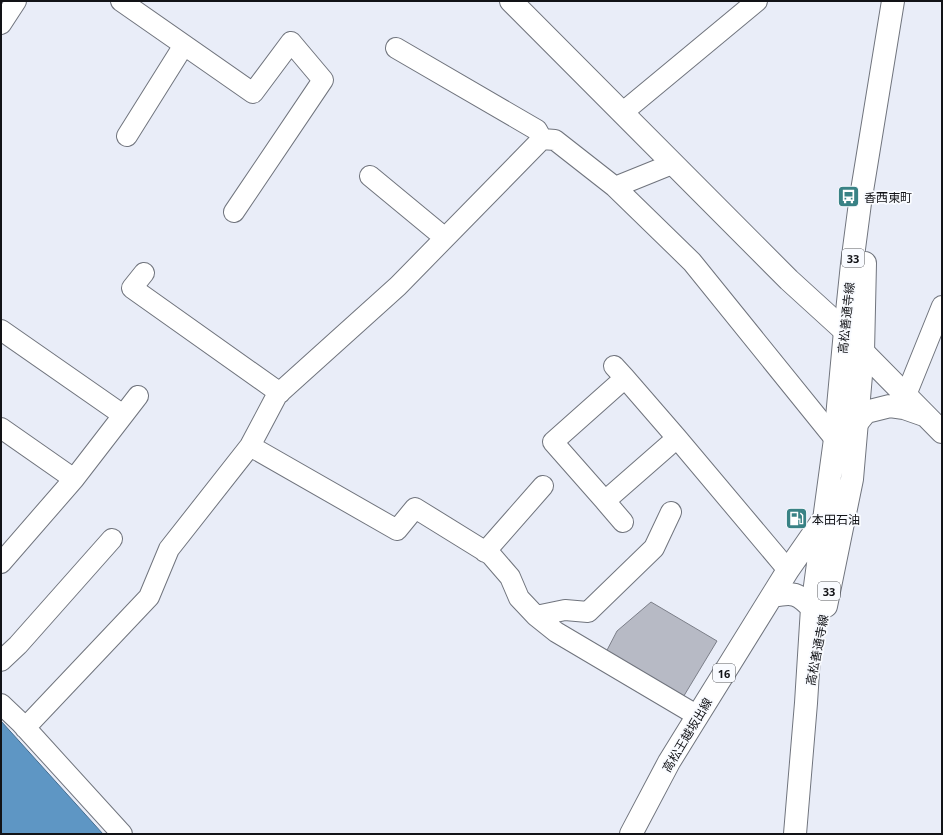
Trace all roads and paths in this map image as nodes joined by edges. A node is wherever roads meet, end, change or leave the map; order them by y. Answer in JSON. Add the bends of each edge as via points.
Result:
{"nodes":[{"id":1,"x":16,"y":1,"type":"edge"},
{"id":2,"x":120,"y":1,"type":"edge"},
{"id":3,"x":511,"y":1,"type":"edge"},
{"id":4,"x":757,"y":1,"type":"edge"},
{"id":5,"x":893,"y":1,"type":"edge"},
{"id":6,"x":905,"y":1,"type":"edge"},
{"id":7,"x":1,"y":24,"type":"edge"},
{"id":8,"x":184,"y":45,"type":"junction"},
{"id":9,"x":396,"y":48,"type":"dead end"},
{"id":10,"x":622,"y":113,"type":"junction"},
{"id":11,"x":127,"y":136,"type":"dead end"},
{"id":12,"x":542,"y":139,"type":"junction"},
{"id":13,"x":672,"y":164,"type":"junction"},
{"id":14,"x":370,"y":176,"type":"dead end"},
{"id":15,"x":615,"y":187,"type":"junction"},
{"id":16,"x":234,"y":212,"type":"dead end"},
{"id":17,"x":445,"y":238,"type":"junction"},
{"id":18,"x":144,"y":273,"type":"dead end"},
{"id":19,"x":942,"y":306,"type":"edge"},
{"id":20,"x":1,"y":330,"type":"edge"},
{"id":21,"x":844,"y":330,"type":"junction"},
{"id":22,"x":862,"y":362,"type":"junction"},
{"id":23,"x":280,"y":393,"type":"junction"},
{"id":24,"x":906,"y":395,"type":"junction"},
{"id":25,"x":138,"y":396,"type":"dead end"},
{"id":26,"x":839,"y":397,"type":"junction"},
{"id":27,"x":123,"y":415,"type":"junction"},
{"id":28,"x":927,"y":416,"type":"junction"},
{"id":29,"x":857,"y":423,"type":"junction"},
{"id":30,"x":1,"y":428,"type":"edge"},
{"id":31,"x":942,"y":432,"type":"edge"},
{"id":32,"x":677,"y":438,"type":"junction"},
{"id":33,"x":835,"y":439,"type":"junction"},
{"id":34,"x":250,"y":446,"type":"junction"},
{"id":35,"x":74,"y":479,"type":"junction"},
{"id":36,"x":852,"y":479,"type":"junction"},
{"id":37,"x":543,"y":486,"type":"dead end"},
{"id":38,"x":605,"y":501,"type":"junction"},
{"id":39,"x":671,"y":512,"type":"dead end"},
{"id":40,"x":825,"y":517,"type":"junction"},
{"id":41,"x":623,"y":522,"type":"dead end"},
{"id":42,"x":112,"y":540,"type":"dead end"},
{"id":43,"x":485,"y":552,"type":"junction"},
{"id":44,"x":1,"y":563,"type":"edge"},
{"id":45,"x":788,"y":570,"type":"junction"},
{"id":46,"x":822,"y":586,"type":"junction"},
{"id":47,"x":773,"y":596,"type":"junction"},
{"id":48,"x":812,"y":608,"type":"junction"},
{"id":49,"x":536,"y":616,"type":"junction"},
{"id":50,"x":1,"y":661,"type":"edge"},
{"id":51,"x":806,"y":703,"type":"junction"},
{"id":52,"x":1,"y":704,"type":"edge"},
{"id":53,"x":698,"y":716,"type":"junction"},
{"id":54,"x":25,"y":728,"type":"junction"},
{"id":55,"x":122,"y":834,"type":"edge"},
{"id":56,"x":631,"y":834,"type":"edge"},
{"id":57,"x":795,"y":834,"type":"edge"}],
"edges":[{"from":1,"to":7,"type":"street"},
{"from":2,"to":8,"type":"street"},
{"from":3,"to":10,"type":"main road"},
{"from":4,"to":10,"type":"street"},
{"from":5,"to":21,"type":"main road","name":"高松善通寺線","number":"33","via":[[860,203]]},
{"from":6,"to":22,"type":"main road","name":"高松善通寺線","number":"33","via":[[884,121],[865,266]]},
{"from":8,"to":11,"type":"street"},
{"from":8,"to":16,"type":"street","via":[[254,93],[291,42],[323,80]]},
{"from":9,"to":12,"type":"street","via":[[537,130]]},
{"from":10,"to":13,"type":"main road"},
{"from":12,"to":15,"type":"street","via":[[555,140]]},
{"from":12,"to":17,"type":"street"},
{"from":13,"to":15,"type":"street"},
{"from":13,"to":21,"type":"main road"},
{"from":14,"to":17,"type":"street"},
{"from":15,"to":33,"type":"street","via":[[692,262]]},
{"from":17,"to":23,"type":"street","via":[[398,286]]},
{"from":18,"to":23,"type":"street","via":[[132,288]]},
{"from":19,"to":24,"type":"street"},
{"from":20,"to":27,"type":"street"},
{"from":21,"to":22,"type":"main road"},
{"from":21,"to":26,"type":"main road","name":"高松善通寺線","number":"33"},
{"from":22,"to":24,"type":"main road","via":[[885,374]]},
{"from":22,"to":26,"type":"main road","via":[[847,376]]},
{"from":22,"to":29,"type":"main road","name":"高松善通寺線","number":"33"},
{"from":23,"to":34,"type":"street"},
{"from":24,"to":28,"type":"main road"},
{"from":25,"to":27,"type":"street"},
{"from":26,"to":33,"type":"main road","name":"高松善通寺線","number":"33"},
{"from":27,"to":35,"type":"street"},
{"from":28,"to":29,"type":"main road","via":[[890,406],[866,412]]},
{"from":28,"to":31,"type":"main road"},
{"from":29,"to":36,"type":"main road","name":"高松善通寺線","number":"33"},
{"from":30,"to":35,"type":"street"},
{"from":32,"to":38,"type":"street"},
{"from":32,"to":38,"type":"street","via":[[619,372],[548,445]]},
{"from":32,"to":45,"type":"street"},
{"from":33,"to":40,"type":"main road","name":"高松善通寺線","number":"33"},
{"from":34,"to":43,"type":"street","via":[[397,530],[415,508]]},
{"from":34,"to":54,"type":"street","via":[[168,549],[149,597]]},
{"from":35,"to":44,"type":"street"},
{"from":36,"to":40,"type":"main road","name":"高松善通寺線","number":"33"},
{"from":36,"to":46,"type":"main road","name":"高松善通寺線","number":"33"},
{"from":37,"to":43,"type":"street"},
{"from":38,"to":41,"type":"street"},
{"from":39,"to":49,"type":"street","via":[[654,548],[588,612],[565,610]]},
{"from":40,"to":45,"type":"main road","name":"高松王越坂出線","number":"16"},
{"from":40,"to":46,"type":"main road","name":"高松善通寺線","number":"33"},
{"from":42,"to":50,"type":"street"},
{"from":43,"to":49,"type":"street","via":[[491,555],[510,578],[520,598]]},
{"from":45,"to":46,"type":"main road","via":[[799,572]]},
{"from":45,"to":47,"type":"main road","name":"高松王越坂出線","number":"16"},
{"from":46,"to":48,"type":"main road","name":"高松善通寺線","number":"33"},
{"from":46,"to":51,"type":"main road","name":"高松善通寺線","number":"33"},
{"from":47,"to":48,"type":"main road","via":[[789,593],[797,595]]},
{"from":47,"to":53,"type":"main road","name":"高松王越坂出線","number":"16"},
{"from":48,"to":51,"type":"main road","name":"高松善通寺線","number":"33"},
{"from":49,"to":53,"type":"street","via":[[556,632]]},
{"from":51,"to":57,"type":"main road","name":"高松善通寺線","number":"33"},
{"from":52,"to":54,"type":"street"},
{"from":53,"to":56,"type":"main road","name":"高松王越坂出線","number":"16"},
{"from":54,"to":55,"type":"street"}]}
